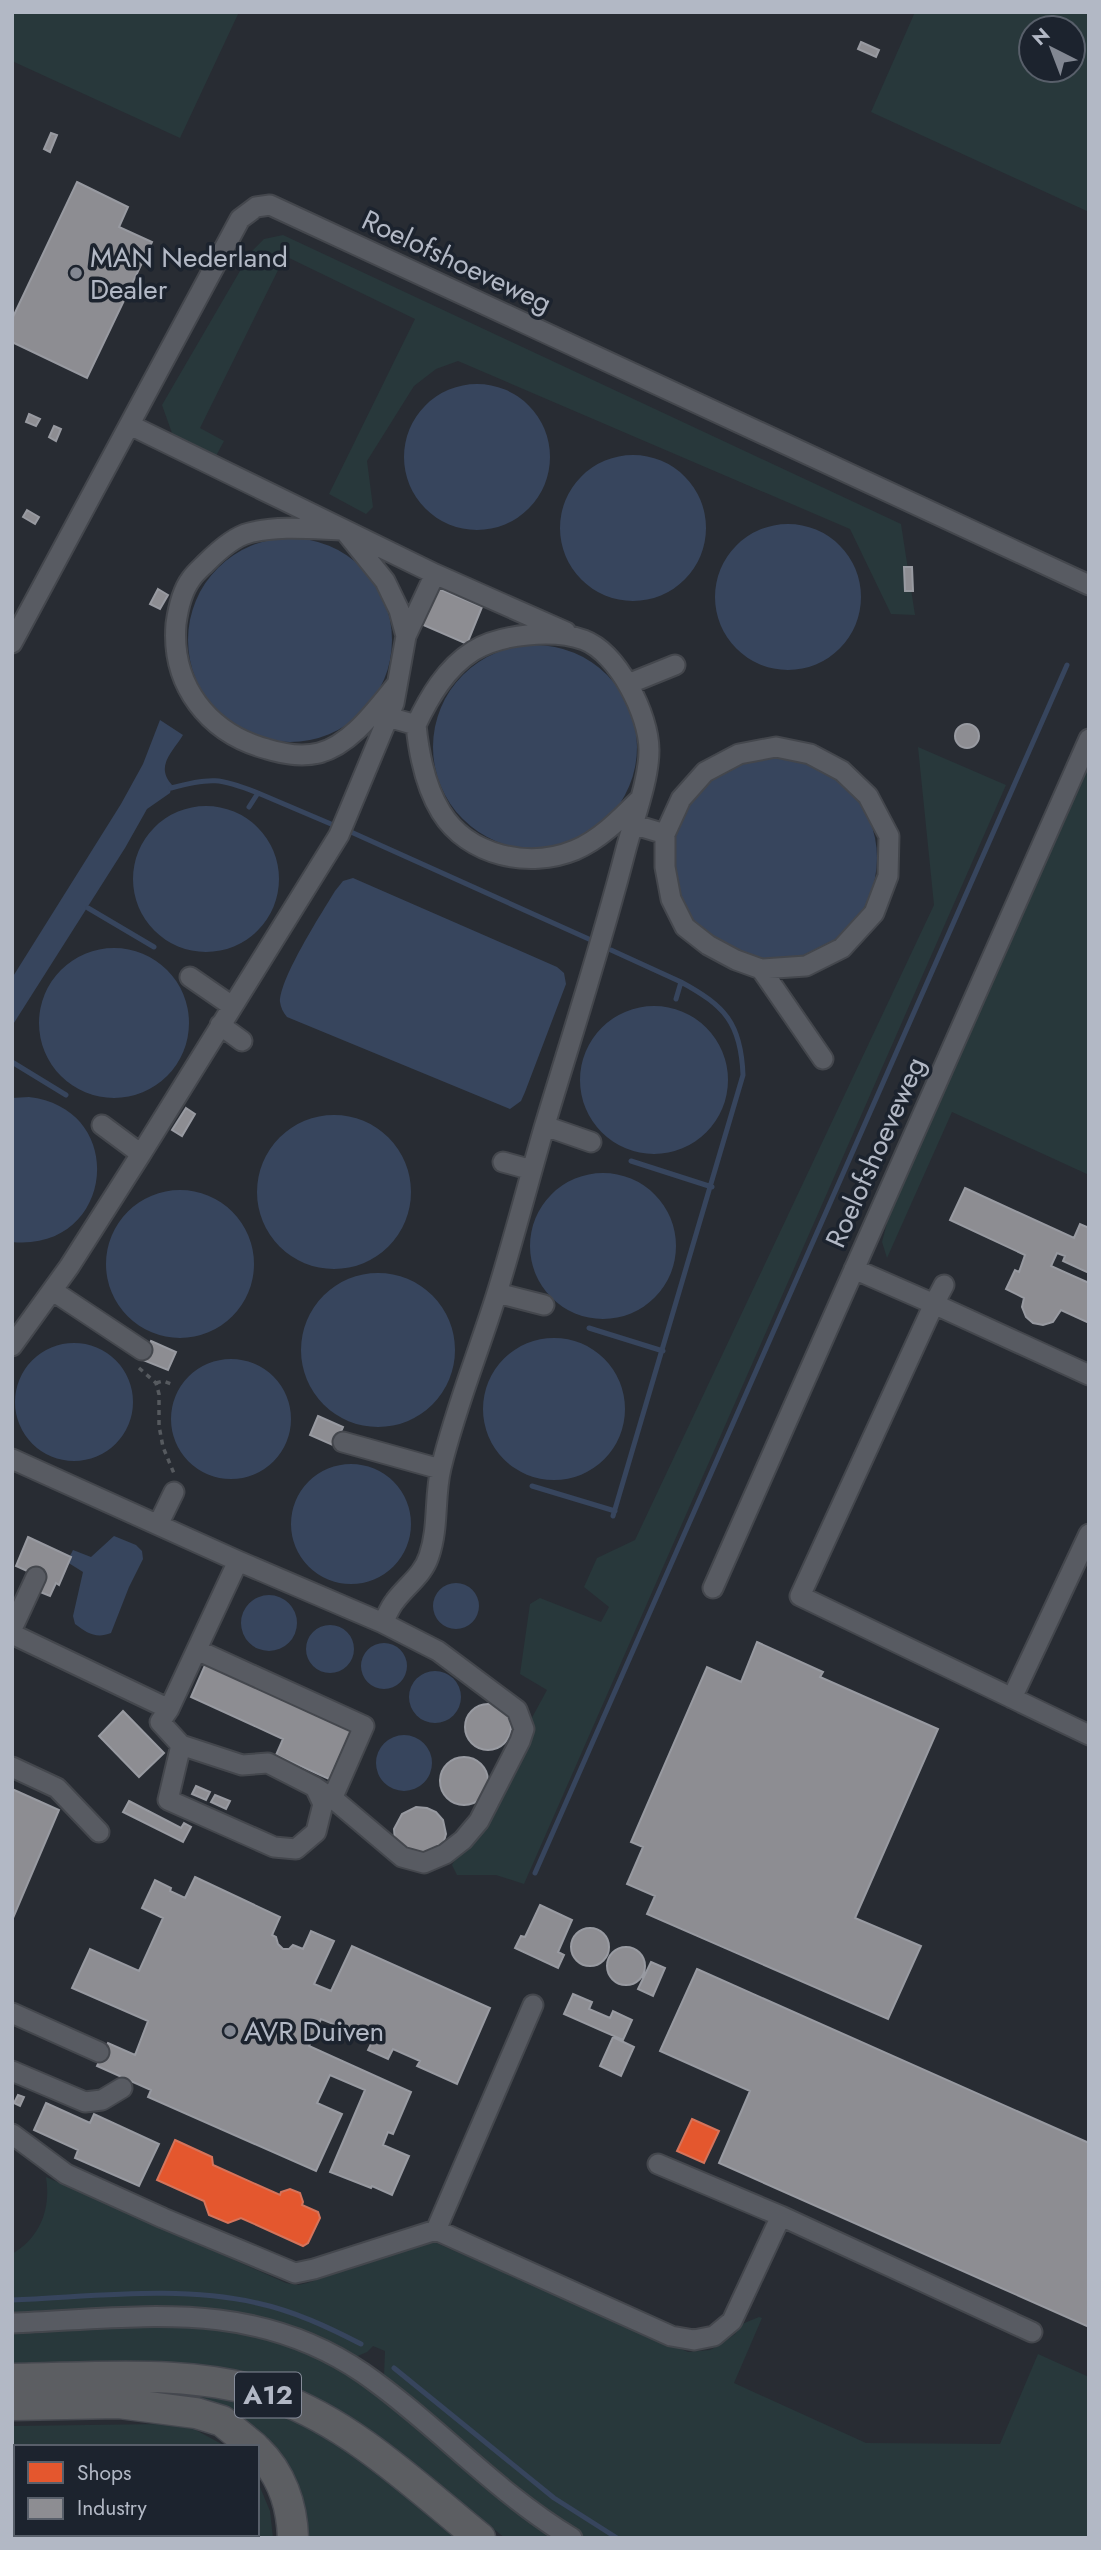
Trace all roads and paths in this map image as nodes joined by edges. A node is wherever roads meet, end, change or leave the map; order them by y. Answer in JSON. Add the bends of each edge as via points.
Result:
{"nodes":[{"id":1,"x":130,"y":425,"type":"junction"},
{"id":2,"x":344,"y":530,"type":"junction"},
{"id":3,"x":435,"y":574,"type":"junction"},
{"id":4,"x":1089,"y":585,"type":"edge"},
{"id":5,"x":406,"y":636,"type":"junction"},
{"id":6,"x":585,"y":640,"type":"junction"},
{"id":7,"x":12,"y":643,"type":"edge"},
{"id":8,"x":675,"y":666,"type":"dead end"},
{"id":9,"x":397,"y":684,"type":"junction"},
{"id":10,"x":628,"y":684,"type":"junction"},
{"id":11,"x":388,"y":717,"type":"junction"},
{"id":12,"x":416,"y":725,"type":"junction"},
{"id":13,"x":1089,"y":739,"type":"edge"},
{"id":14,"x":638,"y":801,"type":"junction"},
{"id":15,"x":632,"y":824,"type":"junction"},
{"id":16,"x":664,"y":834,"type":"junction"},
{"id":17,"x":761,"y":969,"type":"junction"},
{"id":18,"x":190,"y":977,"type":"dead end"},
{"id":19,"x":232,"y":1006,"type":"junction"},
{"id":20,"x":220,"y":1026,"type":"junction"},
{"id":21,"x":242,"y":1041,"type":"dead end"},
{"id":22,"x":823,"y":1059,"type":"dead end"},
{"id":23,"x":102,"y":1125,"type":"dead end"},
{"id":24,"x":545,"y":1126,"type":"junction"},
{"id":25,"x":591,"y":1142,"type":"dead end"},
{"id":26,"x":141,"y":1154,"type":"junction"},
{"id":27,"x":503,"y":1161,"type":"dead end"},
{"id":28,"x":532,"y":1170,"type":"junction"},
{"id":29,"x":854,"y":1269,"type":"junction"},
{"id":30,"x":944,"y":1285,"type":"dead end"},
{"id":31,"x":53,"y":1291,"type":"junction"},
{"id":32,"x":497,"y":1293,"type":"junction"},
{"id":33,"x":934,"y":1304,"type":"junction"},
{"id":34,"x":544,"y":1306,"type":"dead end"},
{"id":35,"x":121,"y":1336,"type":"junction"},
{"id":36,"x":12,"y":1346,"type":"edge"},
{"id":37,"x":142,"y":1350,"type":"dead end"},
{"id":38,"x":1089,"y":1375,"type":"edge"},
{"id":39,"x":156,"y":1383,"type":"junction"},
{"id":40,"x":174,"y":1385,"type":"dead end"},
{"id":41,"x":343,"y":1442,"type":"dead end"},
{"id":42,"x":12,"y":1459,"type":"edge"},
{"id":43,"x":440,"y":1469,"type":"junction"},
{"id":44,"x":173,"y":1492,"type":"joint"},
{"id":45,"x":158,"y":1525,"type":"junction"},
{"id":46,"x":1089,"y":1534,"type":"edge"},
{"id":47,"x":238,"y":1561,"type":"junction"},
{"id":48,"x":36,"y":1577,"type":"dead end"},
{"id":49,"x":713,"y":1588,"type":"dead end"},
{"id":50,"x":383,"y":1623,"type":"junction"},
{"id":51,"x":12,"y":1631,"type":"edge"},
{"id":52,"x":197,"y":1650,"type":"junction"},
{"id":53,"x":1012,"y":1698,"type":"junction"},
{"id":54,"x":169,"y":1709,"type":"junction"},
{"id":55,"x":1089,"y":1735,"type":"edge"},
{"id":56,"x":181,"y":1745,"type":"junction"},
{"id":57,"x":12,"y":1767,"type":"edge"},
{"id":58,"x":315,"y":1787,"type":"junction"},
{"id":59,"x":332,"y":1799,"type":"junction"},
{"id":60,"x":99,"y":1832,"type":"dead end"},
{"id":61,"x":533,"y":2005,"type":"dead end"},
{"id":62,"x":12,"y":2013,"type":"edge"},
{"id":63,"x":99,"y":2052,"type":"dead end"},
{"id":64,"x":12,"y":2071,"type":"edge"},
{"id":65,"x":122,"y":2088,"type":"dead end"},
{"id":66,"x":12,"y":2134,"type":"edge"},
{"id":67,"x":658,"y":2165,"type":"dead end"},
{"id":68,"x":781,"y":2216,"type":"junction"},
{"id":69,"x":436,"y":2230,"type":"junction"},
{"id":70,"x":12,"y":2323,"type":"edge"},
{"id":71,"x":1032,"y":2332,"type":"dead end"},
{"id":72,"x":12,"y":2379,"type":"edge"},
{"id":73,"x":12,"y":2405,"type":"edge"},
{"id":74,"x":252,"y":2445,"type":"edge"},
{"id":75,"x":259,"y":2452,"type":"edge"},
{"id":76,"x":293,"y":2538,"type":"edge"},
{"id":77,"x":480,"y":2538,"type":"edge"},
{"id":78,"x":572,"y":2538,"type":"edge"}],
"edges":[{"from":1,"to":2,"type":"street"},
{"from":1,"to":4,"type":"street","name":"Roelofshoeveweg","via":[[240,219],[256,207],[270,205]]},
{"from":1,"to":7,"type":"street","name":"Roelofshoeveweg"},
{"from":2,"to":3,"type":"street"},
{"from":2,"to":5,"type":"street","via":[[385,580]]},
{"from":2,"to":9,"type":"street","via":[[291,528],[247,533],[217,552],[190,580],[177,610],[175,641],[181,673],[197,704],[221,729],[248,744],[287,755],[320,753],[354,734]]},
{"from":3,"to":5,"type":"street"},
{"from":3,"to":6,"type":"street"},
{"from":5,"to":9,"type":"street"},
{"from":6,"to":10,"type":"street","via":[[612,660]]},
{"from":6,"to":12,"type":"street","via":[[552,635],[507,637],[473,651],[446,674]]},
{"from":8,"to":10,"type":"street"},
{"from":9,"to":11,"type":"street"},
{"from":10,"to":14,"type":"street","via":[[643,718],[649,749]]},
{"from":11,"to":12,"type":"street"},
{"from":11,"to":19,"type":"street","via":[[342,828]]},
{"from":12,"to":14,"type":"street","via":[[423,767],[441,814],[469,841],[508,858],[541,860],[576,850],[612,827]]},
{"from":13,"to":29,"type":"street","name":"Roelofshoeveweg"},
{"from":14,"to":15,"type":"street"},
{"from":15,"to":16,"type":"street"},
{"from":15,"to":24,"type":"street","via":[[598,956]]},
{"from":16,"to":17,"type":"street","via":[[671,899],[685,927],[708,946]]},
{"from":16,"to":17,"type":"street","via":[[681,800],[705,772],[739,754],[764,749],[810,754],[842,771],[868,796],[889,836],[888,876],[874,913],[842,948],[806,966]]},
{"from":17,"to":22,"type":"street"},
{"from":18,"to":19,"type":"street"},
{"from":19,"to":20,"type":"street"},
{"from":20,"to":21,"type":"street"},
{"from":20,"to":26,"type":"street"},
{"from":23,"to":26,"type":"street"},
{"from":24,"to":25,"type":"street"},
{"from":24,"to":28,"type":"street"},
{"from":26,"to":31,"type":"street"},
{"from":27,"to":28,"type":"street"},
{"from":28,"to":32,"type":"street"},
{"from":29,"to":33,"type":"street"},
{"from":29,"to":49,"type":"street","name":"Roelofshoeveweg"},
{"from":30,"to":33,"type":"street"},
{"from":31,"to":35,"type":"street"},
{"from":31,"to":36,"type":"street"},
{"from":32,"to":34,"type":"street"},
{"from":32,"to":43,"type":"street"},
{"from":33,"to":38,"type":"street"},
{"from":33,"to":53,"type":"street","via":[[800,1596]]},
{"from":35,"to":37,"type":"street"},
{"from":35,"to":39,"type":"path","via":[[137,1366]]},
{"from":39,"to":40,"type":"path"},
{"from":39,"to":44,"type":"path","via":[[163,1447],[174,1470]]},
{"from":41,"to":43,"type":"street"},
{"from":42,"to":45,"type":"street"},
{"from":43,"to":50,"type":"street","via":[[429,1557]]},
{"from":44,"to":45,"type":"street"},
{"from":45,"to":47,"type":"street"},
{"from":46,"to":53,"type":"street"},
{"from":47,"to":50,"type":"street"},
{"from":47,"to":52,"type":"street"},
{"from":48,"to":51,"type":"street"},
{"from":50,"to":59,"type":"street","via":[[438,1651],[497,1694],[517,1710],[524,1729],[479,1821],[445,1854],[424,1863],[401,1857]]},
{"from":51,"to":54,"type":"street"},
{"from":52,"to":54,"type":"street"},
{"from":52,"to":59,"type":"street","via":[[364,1726]]},
{"from":53,"to":55,"type":"street"},
{"from":54,"to":56,"type":"street","via":[[160,1722]]},
{"from":56,"to":58,"type":"street","via":[[242,1765],[268,1763]]},
{"from":56,"to":58,"type":"street","via":[[168,1800],[274,1847],[296,1849],[316,1832],[323,1804]]},
{"from":57,"to":60,"type":"street","via":[[57,1788]]},
{"from":58,"to":59,"type":"street"},
{"from":61,"to":69,"type":"street"},
{"from":62,"to":63,"type":"street"},
{"from":64,"to":65,"type":"street","via":[[85,2102],[102,2100]]},
{"from":66,"to":69,"type":"street","via":[[66,2174],[295,2273]]},
{"from":67,"to":68,"type":"street"},
{"from":68,"to":69,"type":"street","via":[[732,2321],[714,2336],[694,2340],[671,2336]]},
{"from":68,"to":71,"type":"street"},
{"from":70,"to":78,"type":"street","via":[[205,2318],[242,2322],[299,2338],[362,2373],[515,2500]]},
{"from":72,"to":77,"type":"highway","number":"A12","via":[[183,2379],[275,2397],[340,2429]]},
{"from":73,"to":74,"type":"highway","number":"A12","via":[[119,2403],[196,2413],[222,2421]]},
{"from":75,"to":76,"type":"highway","number":"A12","via":[[279,2479]]}]}
